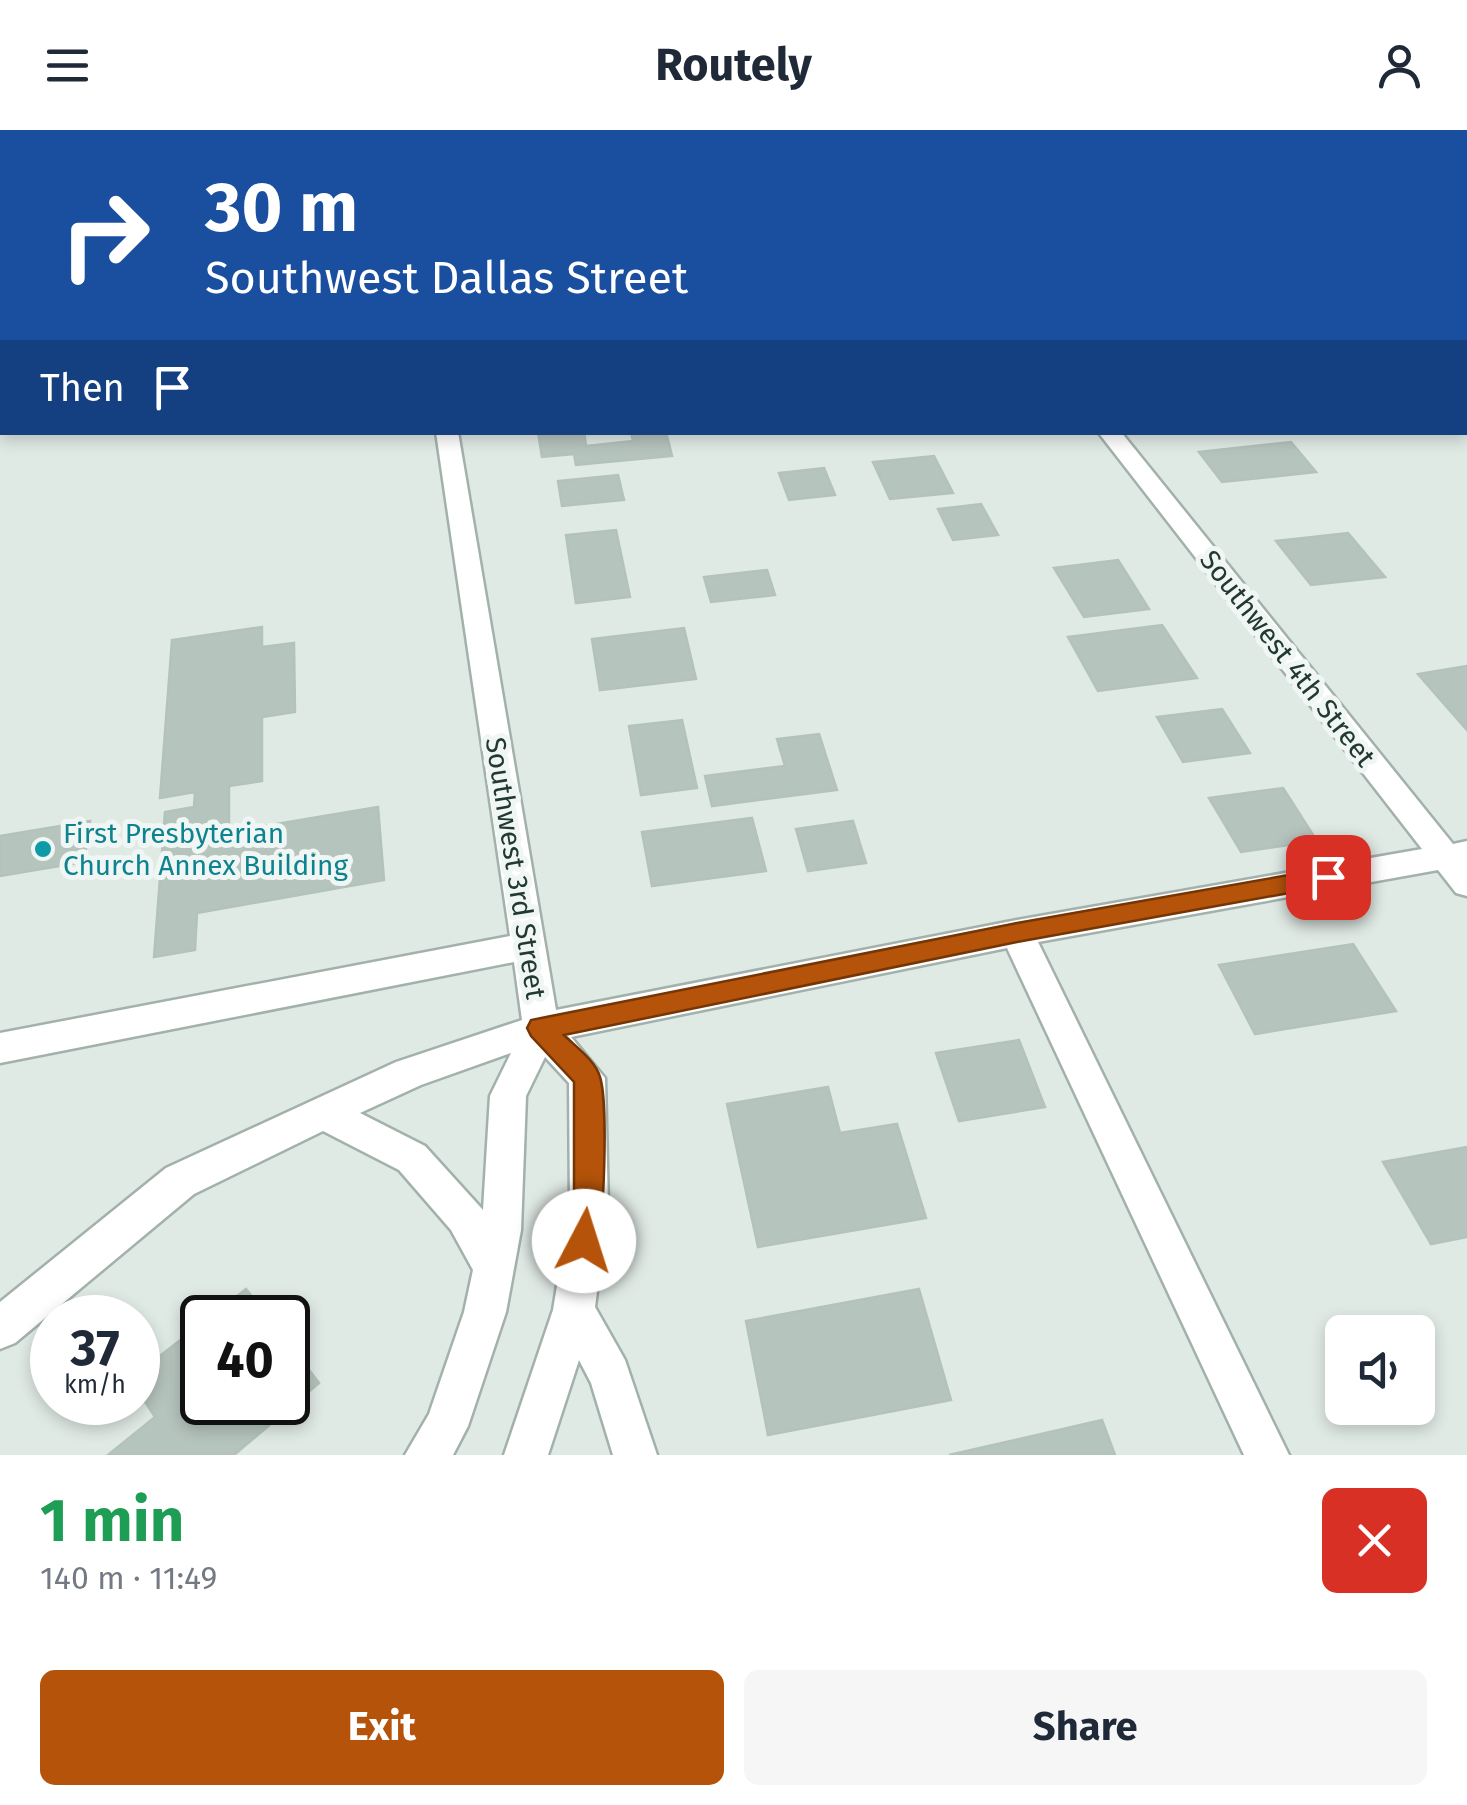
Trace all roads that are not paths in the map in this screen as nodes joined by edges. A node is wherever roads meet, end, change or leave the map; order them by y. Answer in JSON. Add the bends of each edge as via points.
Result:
{"nodes":[{"id":1,"x":447,"y":435,"type":"edge"},
{"id":2,"x":1111,"y":435,"type":"edge"},
{"id":3,"x":1460,"y":865,"type":"edge"},
{"id":4,"x":1017,"y":932,"type":"junction"},
{"id":5,"x":528,"y":946,"type":"junction"},
{"id":6,"x":541,"y":1028,"type":"junction"},
{"id":7,"x":0,"y":1048,"type":"edge"},
{"id":8,"x":323,"y":1113,"type":"junction"},
{"id":9,"x":493,"y":1267,"type":"junction"},
{"id":10,"x":574,"y":1310,"type":"junction"},
{"id":11,"x":0,"y":1328,"type":"edge"},
{"id":12,"x":428,"y":1455,"type":"edge"},
{"id":13,"x":526,"y":1455,"type":"edge"},
{"id":14,"x":635,"y":1455,"type":"edge"},
{"id":15,"x":1267,"y":1455,"type":"edge"}],
"edges":[{"from":1,"to":5,"type":"street","name":"Southwest 3rd Street"},
{"from":2,"to":3,"type":"street","name":"Southwest 4th Street"},
{"from":3,"to":4,"type":"street"},
{"from":4,"to":6,"type":"street"},
{"from":4,"to":15,"type":"street"},
{"from":5,"to":6,"type":"street","name":"Southwest 3rd Street"},
{"from":5,"to":7,"type":"street"},
{"from":6,"to":8,"type":"street","via":[[409,1074]]},
{"from":6,"to":9,"type":"street","via":[[508,1096]]},
{"from":6,"to":10,"type":"street","name":"Southwest 3rd Street","via":[[587,1078],[589,1206]]},
{"from":8,"to":9,"type":"street","via":[[412,1158],[465,1217]]},
{"from":8,"to":11,"type":"street","via":[[180,1181]]},
{"from":9,"to":12,"type":"street","via":[[485,1312],[446,1426]]},
{"from":10,"to":13,"type":"street","name":"Southwest 3rd Street"},
{"from":10,"to":14,"type":"street","via":[[610,1376]]}]}
